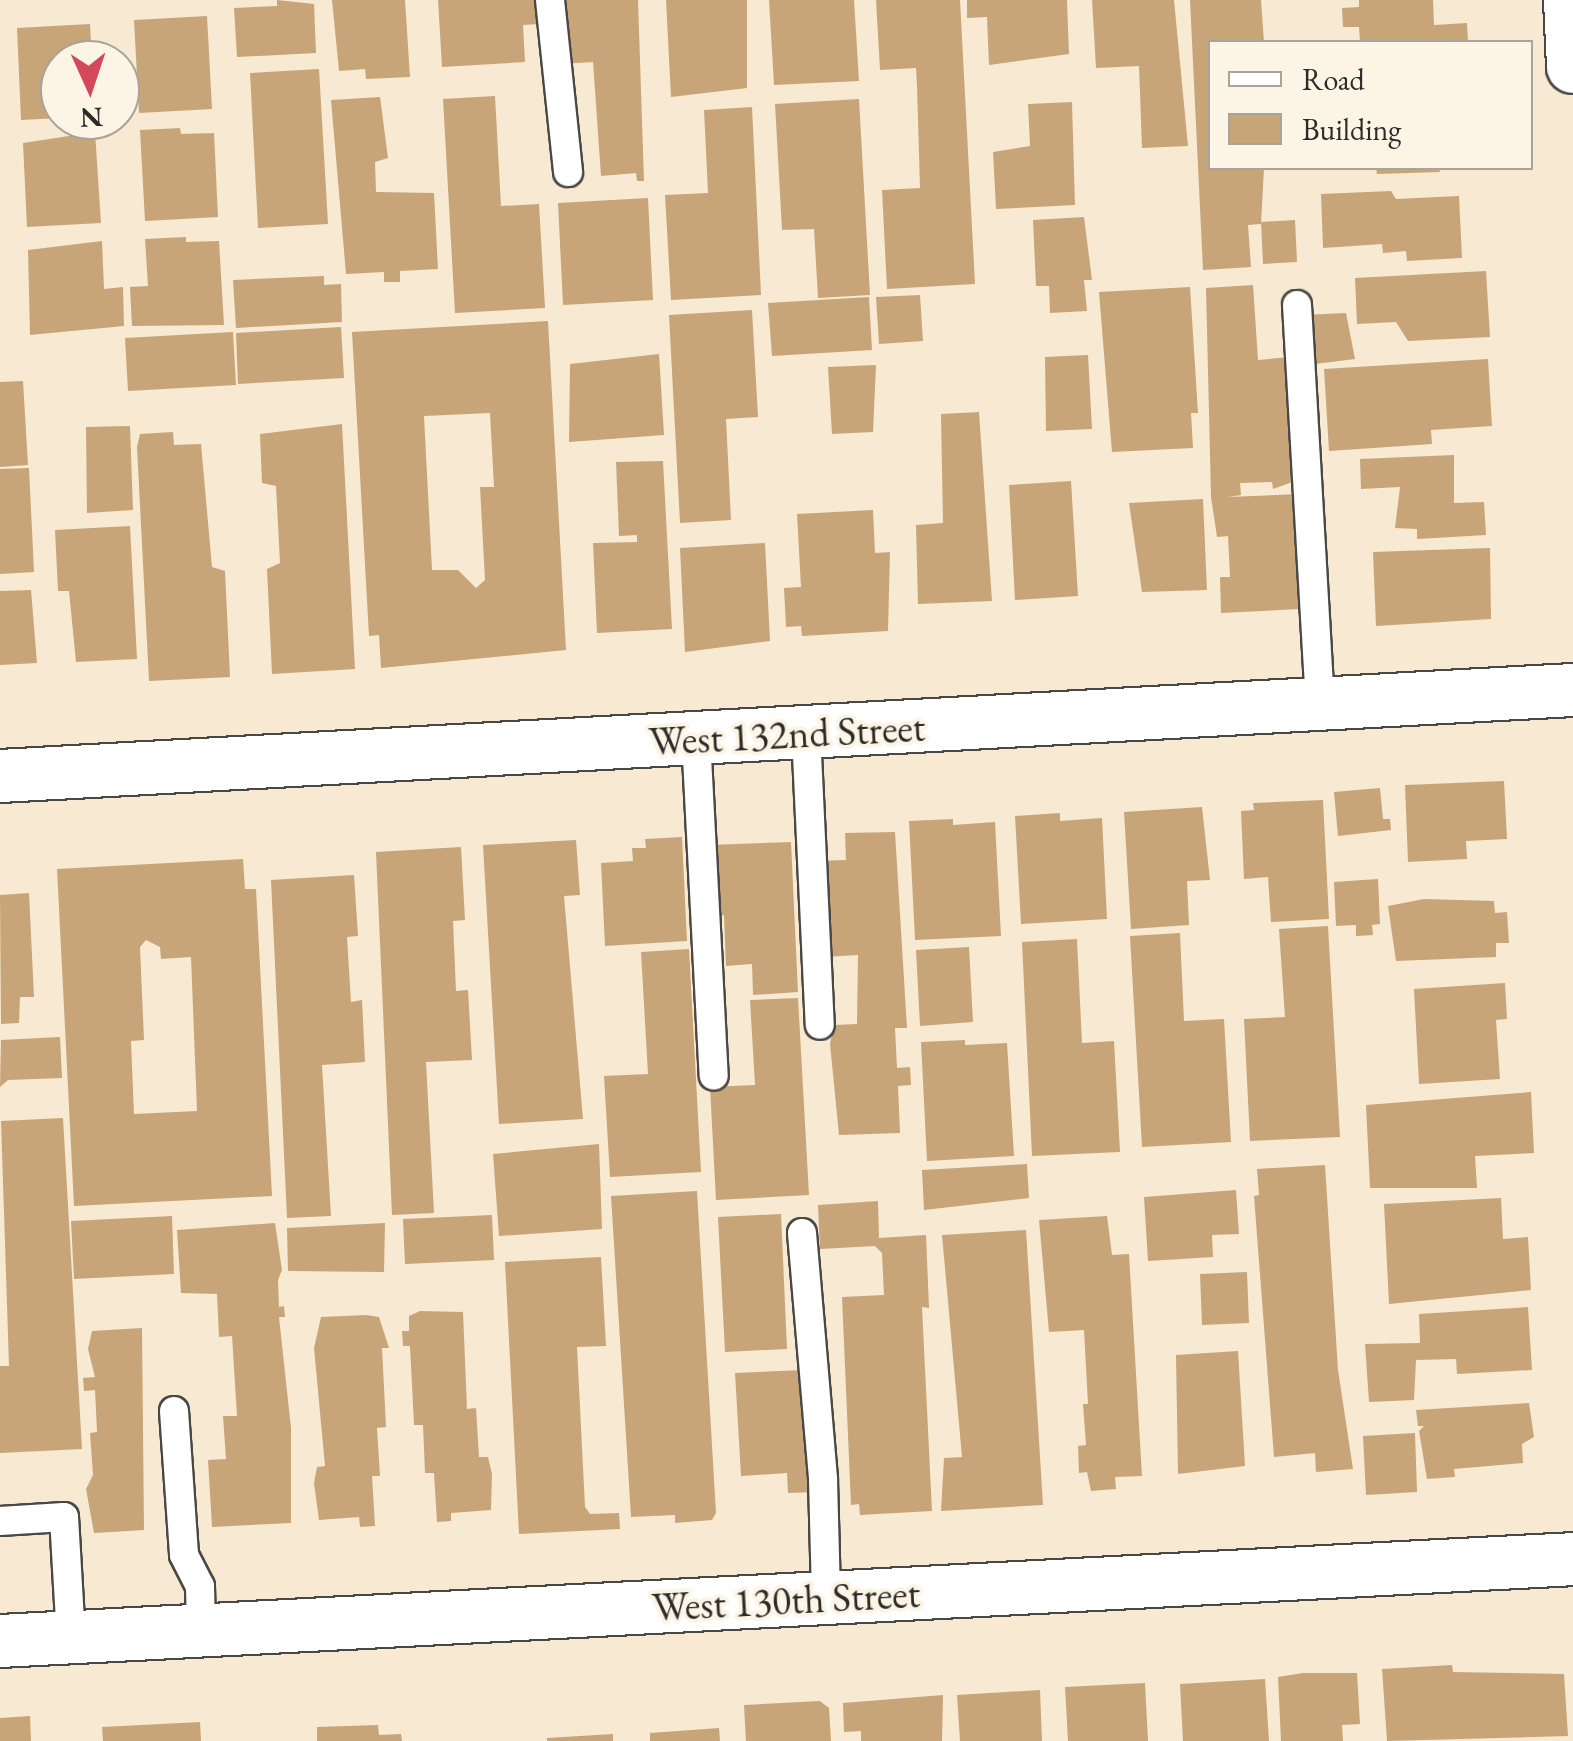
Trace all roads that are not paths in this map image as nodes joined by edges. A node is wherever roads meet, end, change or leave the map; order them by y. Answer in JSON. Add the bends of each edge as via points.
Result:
{"nodes":[{"id":1,"x":550,"y":0,"type":"edge"},
{"id":2,"x":1570,"y":0,"type":"edge"},
{"id":3,"x":1573,"y":67,"type":"edge"},
{"id":4,"x":568,"y":172,"type":"dead end"},
{"id":5,"x":1297,"y":305,"type":"dead end"},
{"id":6,"x":1573,"y":690,"type":"edge"},
{"id":7,"x":1320,"y":704,"type":"junction"},
{"id":8,"x":806,"y":733,"type":"junction"},
{"id":9,"x":696,"y":738,"type":"junction"},
{"id":10,"x":0,"y":776,"type":"edge"},
{"id":11,"x":820,"y":1026,"type":"dead end"},
{"id":12,"x":714,"y":1076,"type":"dead end"},
{"id":13,"x":802,"y":1234,"type":"dead end"},
{"id":14,"x":174,"y":1411,"type":"dead end"},
{"id":15,"x":0,"y":1521,"type":"edge"},
{"id":16,"x":1573,"y":1559,"type":"edge"},
{"id":17,"x":826,"y":1598,"type":"junction"},
{"id":18,"x":201,"y":1631,"type":"junction"},
{"id":19,"x":71,"y":1638,"type":"junction"},
{"id":20,"x":0,"y":1641,"type":"edge"}],
"edges":[{"from":1,"to":4,"type":"lane"},
{"from":2,"to":3,"type":"street"},
{"from":5,"to":7,"type":"lane"},
{"from":6,"to":7,"type":"street","name":"West 132nd Street"},
{"from":7,"to":8,"type":"street","name":"West 132nd Street"},
{"from":8,"to":9,"type":"street","name":"West 132nd Street"},
{"from":8,"to":11,"type":"lane"},
{"from":9,"to":10,"type":"street","name":"West 132nd Street"},
{"from":9,"to":12,"type":"lane"},
{"from":13,"to":17,"type":"lane","via":[[824,1480]]},
{"from":14,"to":18,"type":"lane","via":[[184,1554],[200,1586]]},
{"from":15,"to":19,"type":"lane","via":[[64,1517]]},
{"from":16,"to":17,"type":"street","name":"West 130th Street"},
{"from":17,"to":18,"type":"street","name":"West 130th Street"},
{"from":18,"to":19,"type":"street","name":"West 130th Street"},
{"from":19,"to":20,"type":"street","name":"West 130th Street"}]}
